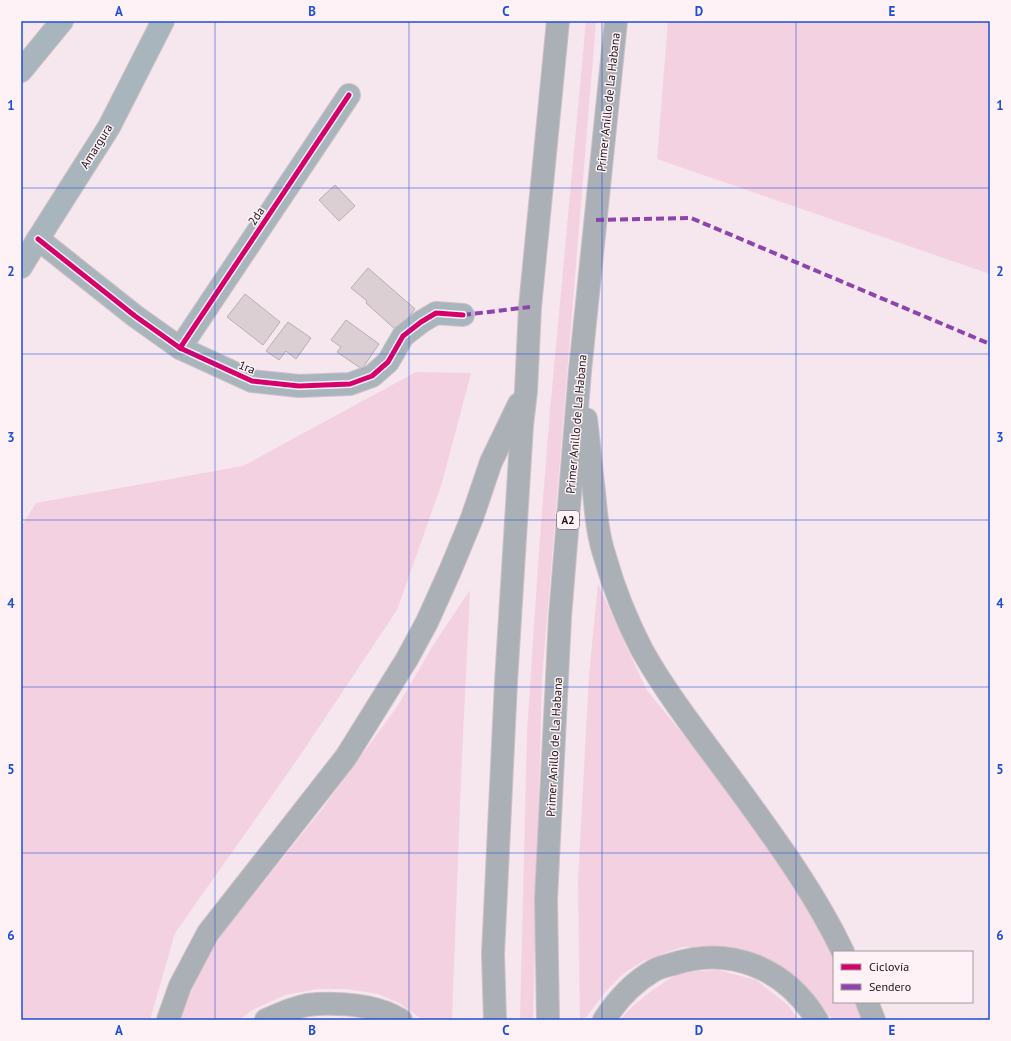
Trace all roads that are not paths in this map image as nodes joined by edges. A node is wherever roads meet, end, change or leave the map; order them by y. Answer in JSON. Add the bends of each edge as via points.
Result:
{"nodes":[{"id":1,"x":62,"y":21,"type":"edge"},
{"id":2,"x":558,"y":21,"type":"edge"},
{"id":3,"x":616,"y":21,"type":"edge"},
{"id":4,"x":162,"y":22,"type":"edge"},
{"id":5,"x":21,"y":71,"type":"edge"},
{"id":6,"x":349,"y":95,"type":"dead end"},
{"id":7,"x":38,"y":239,"type":"junction"},
{"id":8,"x":21,"y":267,"type":"edge"},
{"id":9,"x":463,"y":316,"type":"dead end"},
{"id":10,"x":180,"y":348,"type":"junction"},
{"id":11,"x":580,"y":371,"type":"junction"},
{"id":12,"x":526,"y":391,"type":"junction"},
{"id":13,"x":844,"y":951,"type":"edge"},
{"id":14,"x":867,"y":1003,"type":"edge"},
{"id":15,"x":168,"y":1020,"type":"edge"},
{"id":16,"x":266,"y":1020,"type":"edge"},
{"id":17,"x":401,"y":1020,"type":"edge"},
{"id":18,"x":495,"y":1020,"type":"edge"},
{"id":19,"x":548,"y":1020,"type":"edge"},
{"id":20,"x":604,"y":1020,"type":"edge"},
{"id":21,"x":817,"y":1020,"type":"edge"},
{"id":22,"x":874,"y":1020,"type":"edge"}],
"edges":[{"from":1,"to":5,"type":"street"},
{"from":2,"to":12,"type":"highway","via":[[530,307]]},
{"from":3,"to":11,"type":"highway","name":"Primer Anillo de La Habana","number":"A2"},
{"from":4,"to":7,"type":"street","name":"Amargura","via":[[109,127]]},
{"from":6,"to":10,"type":"street","name":"2da"},
{"from":7,"to":8,"type":"street","name":"Amargura"},
{"from":7,"to":10,"type":"street","name":"1ra","via":[[135,316]]},
{"from":9,"to":10,"type":"street","name":"1ra","via":[[436,313],[421,322],[403,336],[388,362],[372,376],[350,384],[300,386],[252,382]]},
{"from":11,"to":13,"type":"highway","via":[[598,530],[604,557],[622,606],[642,649],[667,690],[798,873]]},
{"from":11,"to":19,"type":"highway","name":"Primer Anillo de La Habana","number":"A2","via":[[559,632],[546,899]]},
{"from":12,"to":15,"type":"highway","via":[[490,462],[472,518],[450,571],[408,659],[346,757],[208,933],[180,986]]},
{"from":12,"to":18,"type":"highway","via":[[506,697],[493,954]]},
{"from":14,"to":22,"type":"highway"},
{"from":16,"to":17,"type":"highway","via":[[306,1006],[325,1004],[363,1007],[384,1012]]},
{"from":20,"to":21,"type":"highway","via":[[615,1003],[635,983],[654,970],[684,960],[713,957],[748,963],[780,978],[796,992]]}]}
